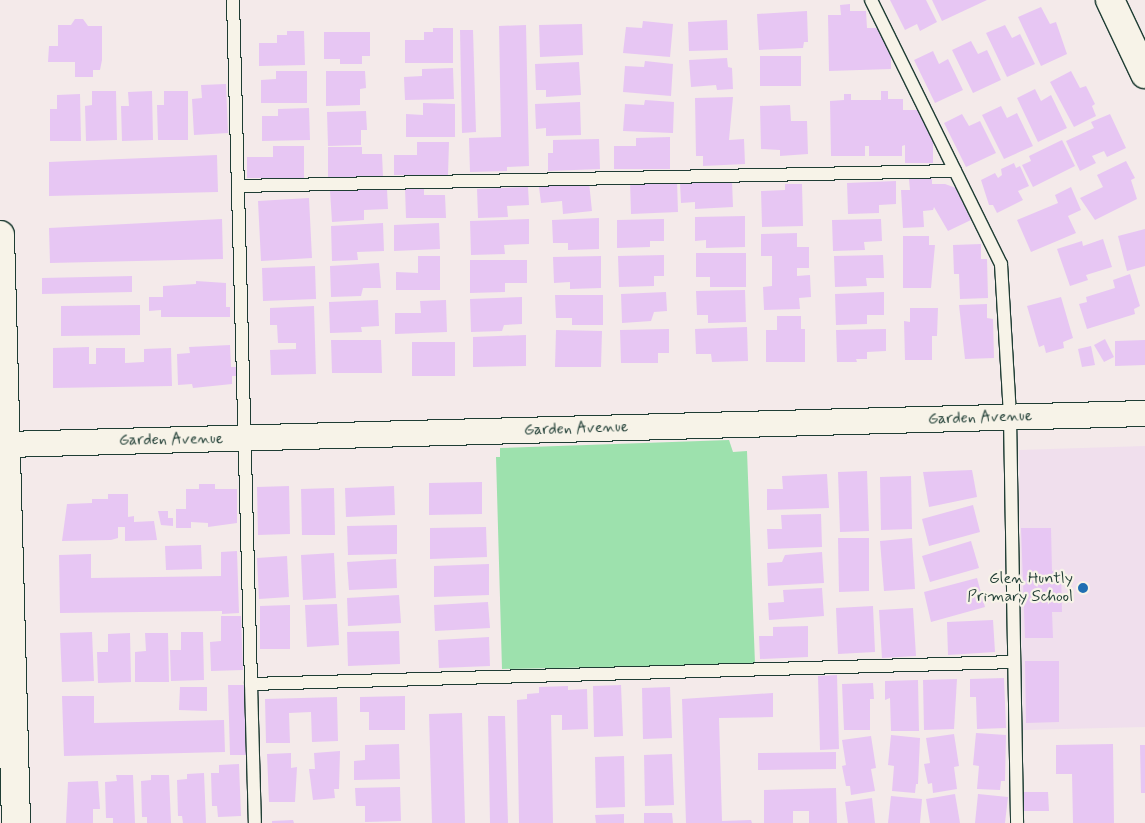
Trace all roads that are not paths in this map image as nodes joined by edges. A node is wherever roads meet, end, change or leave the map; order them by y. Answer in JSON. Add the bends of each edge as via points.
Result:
{"nodes":[{"id":1,"x":233,"y":0,"type":"edge"},
{"id":2,"x":871,"y":0,"type":"edge"},
{"id":3,"x":1110,"y":0,"type":"edge"},
{"id":4,"x":1139,"y":49,"type":"edge"},
{"id":5,"x":1145,"y":74,"type":"edge"},
{"id":6,"x":955,"y":171,"type":"junction"},
{"id":7,"x":238,"y":186,"type":"junction"},
{"id":8,"x":0,"y":235,"type":"edge"},
{"id":9,"x":1145,"y":413,"type":"edge"},
{"id":10,"x":1010,"y":418,"type":"junction"},
{"id":11,"x":247,"y":438,"type":"junction"},
{"id":12,"x":6,"y":444,"type":"junction"},
{"id":13,"x":1014,"y":662,"type":"junction"},
{"id":14,"x":251,"y":684,"type":"junction"},
{"id":15,"x":16,"y":823,"type":"edge"},
{"id":16,"x":255,"y":823,"type":"edge"},
{"id":17,"x":1018,"y":823,"type":"edge"}],
"edges":[{"from":1,"to":7,"type":"lane"},
{"from":2,"to":6,"type":"lane"},
{"from":3,"to":4,"type":"street"},
{"from":4,"to":5,"type":"street"},
{"from":6,"to":7,"type":"lane"},
{"from":6,"to":10,"type":"lane","via":[[1000,264]]},
{"from":7,"to":11,"type":"lane"},
{"from":8,"to":12,"type":"street"},
{"from":9,"to":10,"type":"street","name":"Garden Avenue"},
{"from":10,"to":11,"type":"street","name":"Garden Avenue"},
{"from":10,"to":13,"type":"lane"},
{"from":11,"to":12,"type":"street","name":"Garden Avenue"},
{"from":11,"to":14,"type":"lane"},
{"from":12,"to":15,"type":"street"},
{"from":13,"to":14,"type":"lane"},
{"from":13,"to":17,"type":"lane"},
{"from":14,"to":16,"type":"lane"}]}
